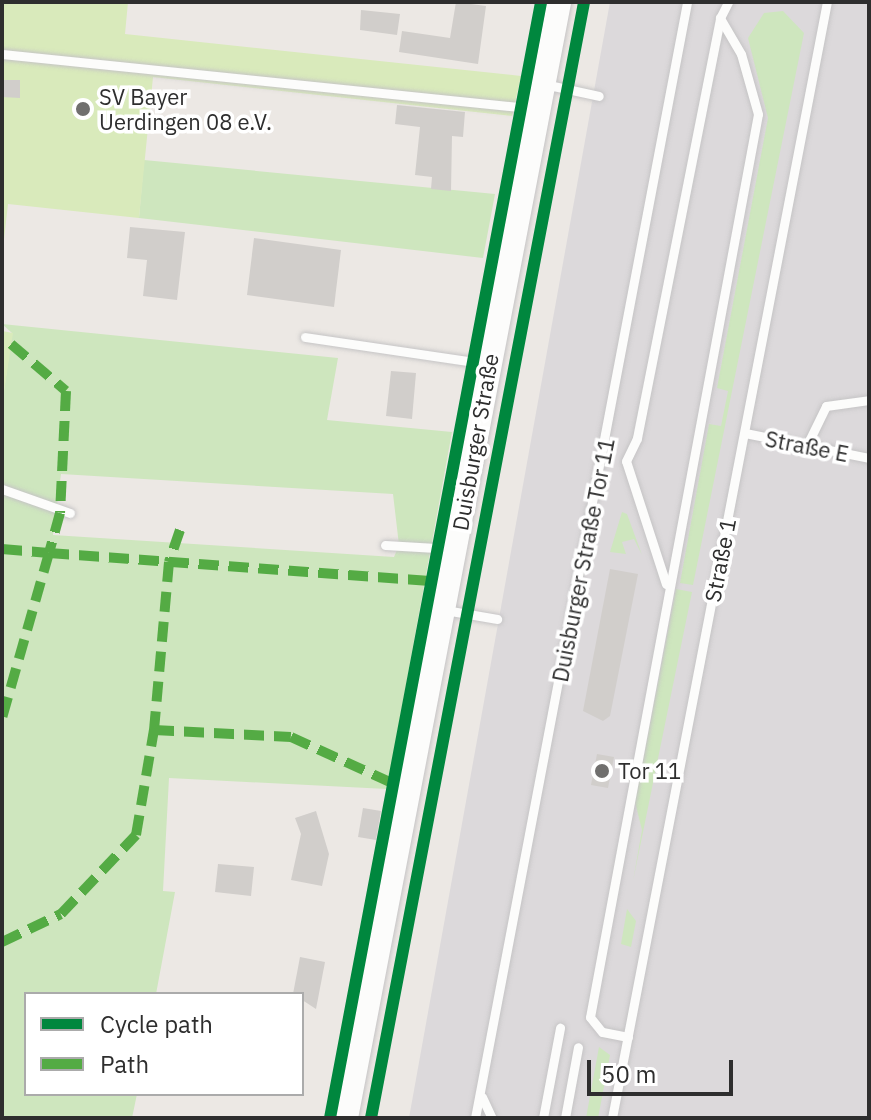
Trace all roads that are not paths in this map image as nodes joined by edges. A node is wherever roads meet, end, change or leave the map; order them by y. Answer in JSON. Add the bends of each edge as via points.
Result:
{"nodes":[{"id":1,"x":559,"y":2,"type":"edge"},
{"id":2,"x":687,"y":2,"type":"edge"},
{"id":3,"x":728,"y":2,"type":"edge"},
{"id":4,"x":827,"y":2,"type":"edge"},
{"id":5,"x":720,"y":18,"type":"junction"},
{"id":6,"x":2,"y":54,"type":"edge"},
{"id":7,"x":542,"y":84,"type":"junction"},
{"id":8,"x":599,"y":96,"type":"dead end"},
{"id":9,"x":538,"y":109,"type":"junction"},
{"id":10,"x":305,"y":337,"type":"dead end"},
{"id":11,"x":488,"y":364,"type":"junction"},
{"id":12,"x":869,"y":400,"type":"edge"},
{"id":13,"x":745,"y":433,"type":"junction"},
{"id":14,"x":807,"y":445,"type":"junction"},
{"id":15,"x":869,"y":458,"type":"edge"},
{"id":16,"x":2,"y":489,"type":"edge"},
{"id":17,"x":70,"y":513,"type":"dead end"},
{"id":18,"x":385,"y":545,"type":"dead end"},
{"id":19,"x":456,"y":549,"type":"junction"},
{"id":20,"x":666,"y":584,"type":"junction"},
{"id":21,"x":440,"y":609,"type":"junction"},
{"id":22,"x":497,"y":619,"type":"dead end"},
{"id":23,"x":560,"y":1028,"type":"dead end"},
{"id":24,"x":628,"y":1037,"type":"junction"},
{"id":25,"x":578,"y":1047,"type":"dead end"},
{"id":26,"x":481,"y":1090,"type":"junction"},
{"id":27,"x":346,"y":1118,"type":"edge"},
{"id":28,"x":475,"y":1118,"type":"edge"},
{"id":29,"x":492,"y":1118,"type":"edge"},
{"id":30,"x":543,"y":1118,"type":"edge"},
{"id":31,"x":565,"y":1118,"type":"edge"},
{"id":32,"x":612,"y":1118,"type":"edge"}],
"edges":[{"from":1,"to":7,"type":"main road","name":"Duisburger Straße"},
{"from":2,"to":26,"type":"lane","name":"Duisburger Straße Tor 11"},
{"from":3,"to":5,"type":"lane"},
{"from":4,"to":13,"type":"lane","name":"Straße 1"},
{"from":5,"to":20,"type":"lane","via":[[637,438],[626,461]]},
{"from":5,"to":20,"type":"lane","via":[[741,54],[758,114]]},
{"from":6,"to":9,"type":"lane"},
{"from":7,"to":8,"type":"lane"},
{"from":7,"to":9,"type":"main road","name":"Duisburger Straße"},
{"from":9,"to":11,"type":"main road","name":"Duisburger Straße"},
{"from":10,"to":11,"type":"lane"},
{"from":11,"to":19,"type":"main road","name":"Duisburger Straße"},
{"from":12,"to":14,"type":"lane","via":[[826,406]]},
{"from":13,"to":14,"type":"lane","name":"Straße E"},
{"from":13,"to":24,"type":"lane","name":"Straße 1"},
{"from":14,"to":15,"type":"lane","name":"Straße E"},
{"from":16,"to":17,"type":"lane"},
{"from":18,"to":19,"type":"lane"},
{"from":19,"to":21,"type":"main road","name":"Duisburger Straße"},
{"from":20,"to":24,"type":"lane","via":[[590,1017],[602,1032]]},
{"from":21,"to":22,"type":"lane"},
{"from":21,"to":27,"type":"main road","name":"Duisburger Straße"},
{"from":23,"to":30,"type":"lane"},
{"from":24,"to":32,"type":"lane","name":"Straße 1"},
{"from":25,"to":31,"type":"lane"},
{"from":26,"to":28,"type":"lane","name":"Duisburger Straße Tor 11"},
{"from":26,"to":29,"type":"lane"}]}
